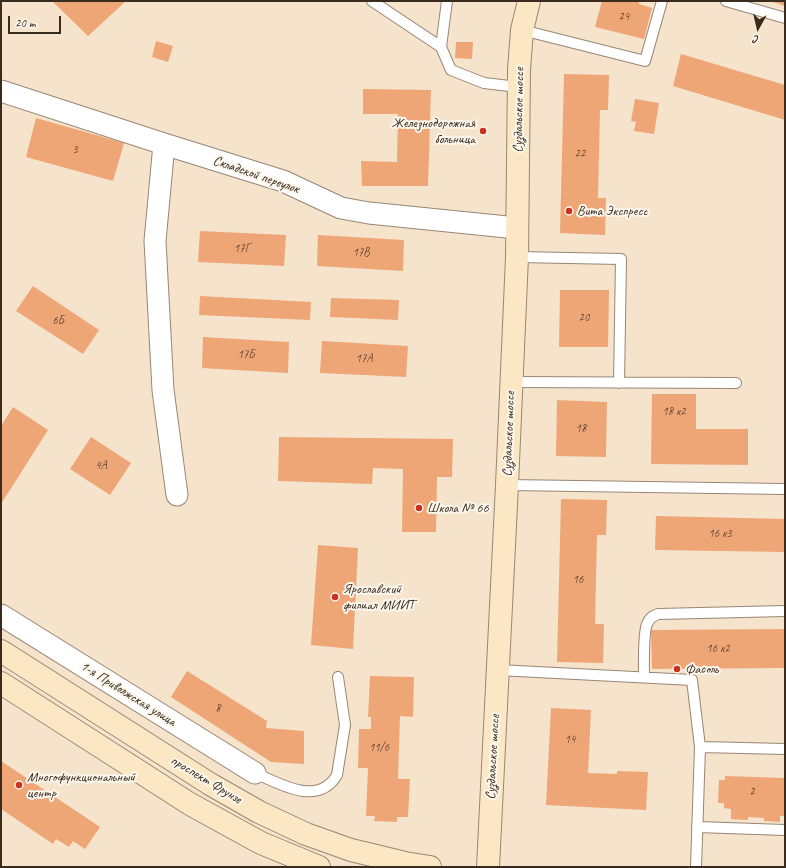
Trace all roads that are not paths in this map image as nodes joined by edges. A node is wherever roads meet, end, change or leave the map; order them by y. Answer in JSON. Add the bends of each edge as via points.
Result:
{"nodes":[{"id":1,"x":372,"y":1,"type":"edge"},
{"id":2,"x":447,"y":1,"type":"edge"},
{"id":3,"x":529,"y":1,"type":"edge"},
{"id":4,"x":662,"y":1,"type":"edge"},
{"id":5,"x":726,"y":1,"type":"edge"},
{"id":6,"x":785,"y":18,"type":"edge"},
{"id":7,"x":522,"y":30,"type":"junction"},
{"id":8,"x":441,"y":47,"type":"junction"},
{"id":9,"x":518,"y":87,"type":"junction"},
{"id":10,"x":1,"y":91,"type":"edge"},
{"id":11,"x":164,"y":144,"type":"junction"},
{"id":12,"x":517,"y":228,"type":"junction"},
{"id":13,"x":517,"y":257,"type":"junction"},
{"id":14,"x":512,"y":382,"type":"junction"},
{"id":15,"x":619,"y":383,"type":"junction"},
{"id":16,"x":736,"y":383,"type":"dead end"},
{"id":17,"x":507,"y":485,"type":"junction"},
{"id":18,"x":785,"y":489,"type":"edge"},
{"id":19,"x":178,"y":495,"type":"dead end"},
{"id":20,"x":785,"y":611,"type":"edge"},
{"id":21,"x":1,"y":615,"type":"edge"},
{"id":22,"x":1,"y":651,"type":"edge"},
{"id":23,"x":498,"y":670,"type":"junction"},
{"id":24,"x":338,"y":677,"type":"dead end"},
{"id":25,"x":644,"y":677,"type":"junction"},
{"id":26,"x":1,"y":683,"type":"edge"},
{"id":27,"x":700,"y":747,"type":"junction"},
{"id":28,"x":785,"y":749,"type":"edge"},
{"id":29,"x":255,"y":773,"type":"joint"},
{"id":30,"x":697,"y":827,"type":"junction"},
{"id":31,"x":785,"y":830,"type":"edge"},
{"id":32,"x":319,"y":867,"type":"edge"},
{"id":33,"x":430,"y":867,"type":"edge"},
{"id":34,"x":488,"y":867,"type":"edge"},
{"id":35,"x":696,"y":867,"type":"edge"}],
"edges":[{"from":1,"to":8,"type":"lane"},
{"from":2,"to":8,"type":"lane"},
{"from":3,"to":7,"type":"main road","name":"Суздальское шоссе"},
{"from":4,"to":7,"type":"lane","via":[[645,61]]},
{"from":5,"to":6,"type":"lane"},
{"from":7,"to":9,"type":"main road","name":"Суздальское шоссе"},
{"from":8,"to":9,"type":"lane","via":[[451,70],[484,83]]},
{"from":9,"to":12,"type":"main road","name":"Суздальское шоссе"},
{"from":10,"to":11,"type":"street","name":"Складской переулок"},
{"from":11,"to":12,"type":"street","name":"Складской переулок","via":[[283,182],[341,208]]},
{"from":11,"to":19,"type":"street","via":[[155,241],[163,390]]},
{"from":12,"to":13,"type":"main road","name":"Суздальское шоссе"},
{"from":13,"to":14,"type":"main road","name":"Суздальское шоссе"},
{"from":13,"to":15,"type":"lane","via":[[621,259]]},
{"from":14,"to":15,"type":"lane"},
{"from":14,"to":17,"type":"main road","name":"Суздальское шоссе"},
{"from":15,"to":16,"type":"lane"},
{"from":17,"to":18,"type":"lane"},
{"from":17,"to":23,"type":"main road","name":"Суздальское шоссе"},
{"from":20,"to":25,"type":"lane","via":[[653,616],[645,630]]},
{"from":21,"to":29,"type":"street","name":"1-я Приволжская улица"},
{"from":22,"to":33,"type":"main road","name":"проспект Фрунзе","via":[[210,784],[260,812],[306,834],[351,850]]},
{"from":23,"to":25,"type":"lane"},
{"from":23,"to":34,"type":"main road","name":"Суздальское шоссе"},
{"from":24,"to":29,"type":"lane","via":[[345,725],[334,781],[321,789],[301,791],[287,788]]},
{"from":25,"to":27,"type":"lane","via":[[692,680]]},
{"from":26,"to":32,"type":"main road","name":"проспект Фрунзе","via":[[190,804],[261,843]]},
{"from":27,"to":28,"type":"lane"},
{"from":27,"to":30,"type":"lane"},
{"from":30,"to":31,"type":"lane"},
{"from":30,"to":35,"type":"lane"}]}
